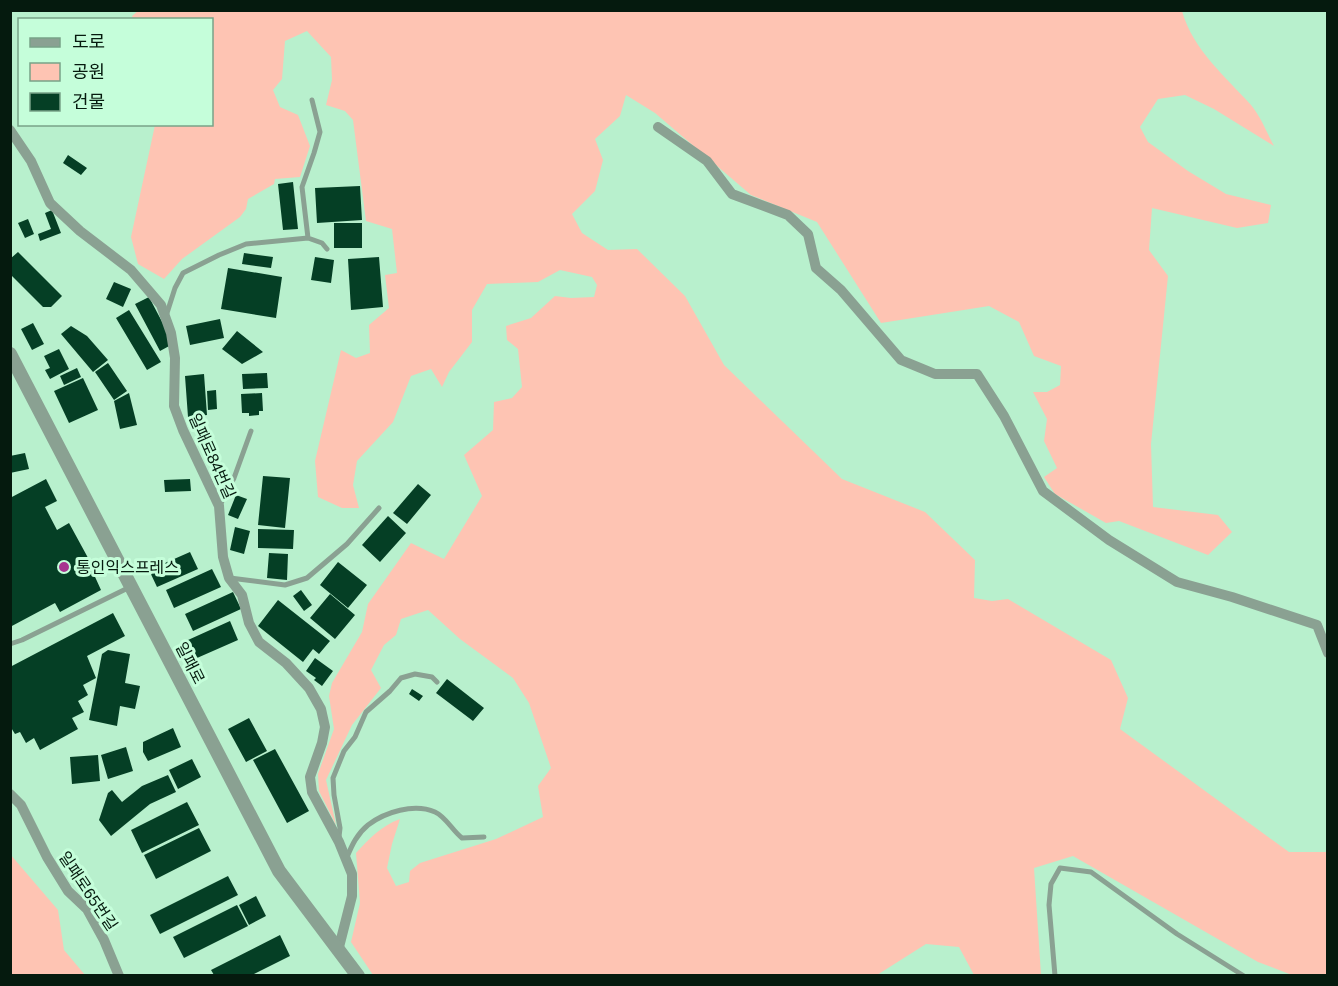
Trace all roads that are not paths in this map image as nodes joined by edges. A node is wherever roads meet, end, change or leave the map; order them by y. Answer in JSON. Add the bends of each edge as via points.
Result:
{"nodes":[{"id":1,"x":312,"y":100,"type":"dead end"},
{"id":2,"x":658,"y":127,"type":"dead end"},
{"id":3,"x":10,"y":130,"type":"edge"},
{"id":4,"x":308,"y":238,"type":"junction"},
{"id":5,"x":327,"y":249,"type":"dead end"},
{"id":6,"x":165,"y":318,"type":"junction"},
{"id":7,"x":10,"y":354,"type":"edge"},
{"id":8,"x":251,"y":431,"type":"dead end"},
{"id":9,"x":219,"y":506,"type":"junction"},
{"id":10,"x":379,"y":508,"type":"dead end"},
{"id":11,"x":229,"y":578,"type":"junction"},
{"id":12,"x":131,"y":586,"type":"junction"},
{"id":13,"x":10,"y":644,"type":"edge"},
{"id":14,"x":1328,"y":653,"type":"edge"},
{"id":15,"x":437,"y":682,"type":"dead end"},
{"id":16,"x":10,"y":794,"type":"edge"},
{"id":17,"x":484,"y":837,"type":"dead end"},
{"id":18,"x":339,"y":842,"type":"junction"},
{"id":19,"x":347,"y":859,"type":"junction"},
{"id":20,"x":338,"y":951,"type":"junction"},
{"id":21,"x":119,"y":975,"type":"edge"},
{"id":22,"x":358,"y":975,"type":"edge"},
{"id":23,"x":1055,"y":975,"type":"edge"},
{"id":24,"x":1244,"y":975,"type":"edge"}],
"edges":[{"from":1,"to":4,"type":"lane","via":[[320,132],[302,187]]},
{"from":2,"to":14,"type":"street","via":[[707,161],[732,194],[788,215],[808,234],[816,268],[841,290],[901,360],[935,374],[977,374],[1043,491],[1109,540],[1177,582],[1317,625]]},
{"from":3,"to":6,"type":"street","name":"일패로84번길","via":[[31,161],[50,203],[131,270],[161,305]]},
{"from":4,"to":5,"type":"lane"},
{"from":4,"to":6,"type":"lane","via":[[246,244],[183,273]]},
{"from":6,"to":9,"type":"street","name":"일패로84번길","via":[[175,358],[174,406]]},
{"from":7,"to":12,"type":"street","name":"일패로"},
{"from":8,"to":9,"type":"lane"},
{"from":9,"to":11,"type":"street","name":"일패로84번길","via":[[222,557]]},
{"from":10,"to":11,"type":"lane","via":[[347,544],[307,578],[285,585]]},
{"from":11,"to":18,"type":"street","name":"일패로84번길","via":[[242,595],[259,642],[301,679],[321,709],[325,727],[310,777],[312,792]]},
{"from":12,"to":13,"type":"lane"},
{"from":12,"to":20,"type":"street","name":"일패로","via":[[279,871]]},
{"from":15,"to":18,"type":"lane","via":[[415,674],[401,678],[366,712],[333,778]]},
{"from":16,"to":21,"type":"street","name":"일패로65번길","via":[[21,805],[68,891],[87,909]]},
{"from":17,"to":19,"type":"lane","via":[[462,838],[433,811],[406,809],[368,825],[354,841]]},
{"from":18,"to":19,"type":"street","name":"일패로84번길"},
{"from":19,"to":20,"type":"street","name":"일패로84번길","via":[[352,896]]},
{"from":20,"to":22,"type":"street","name":"일패로"},
{"from":23,"to":24,"type":"lane","via":[[1049,905],[1051,884],[1060,868],[1091,872],[1177,934]]}]}
